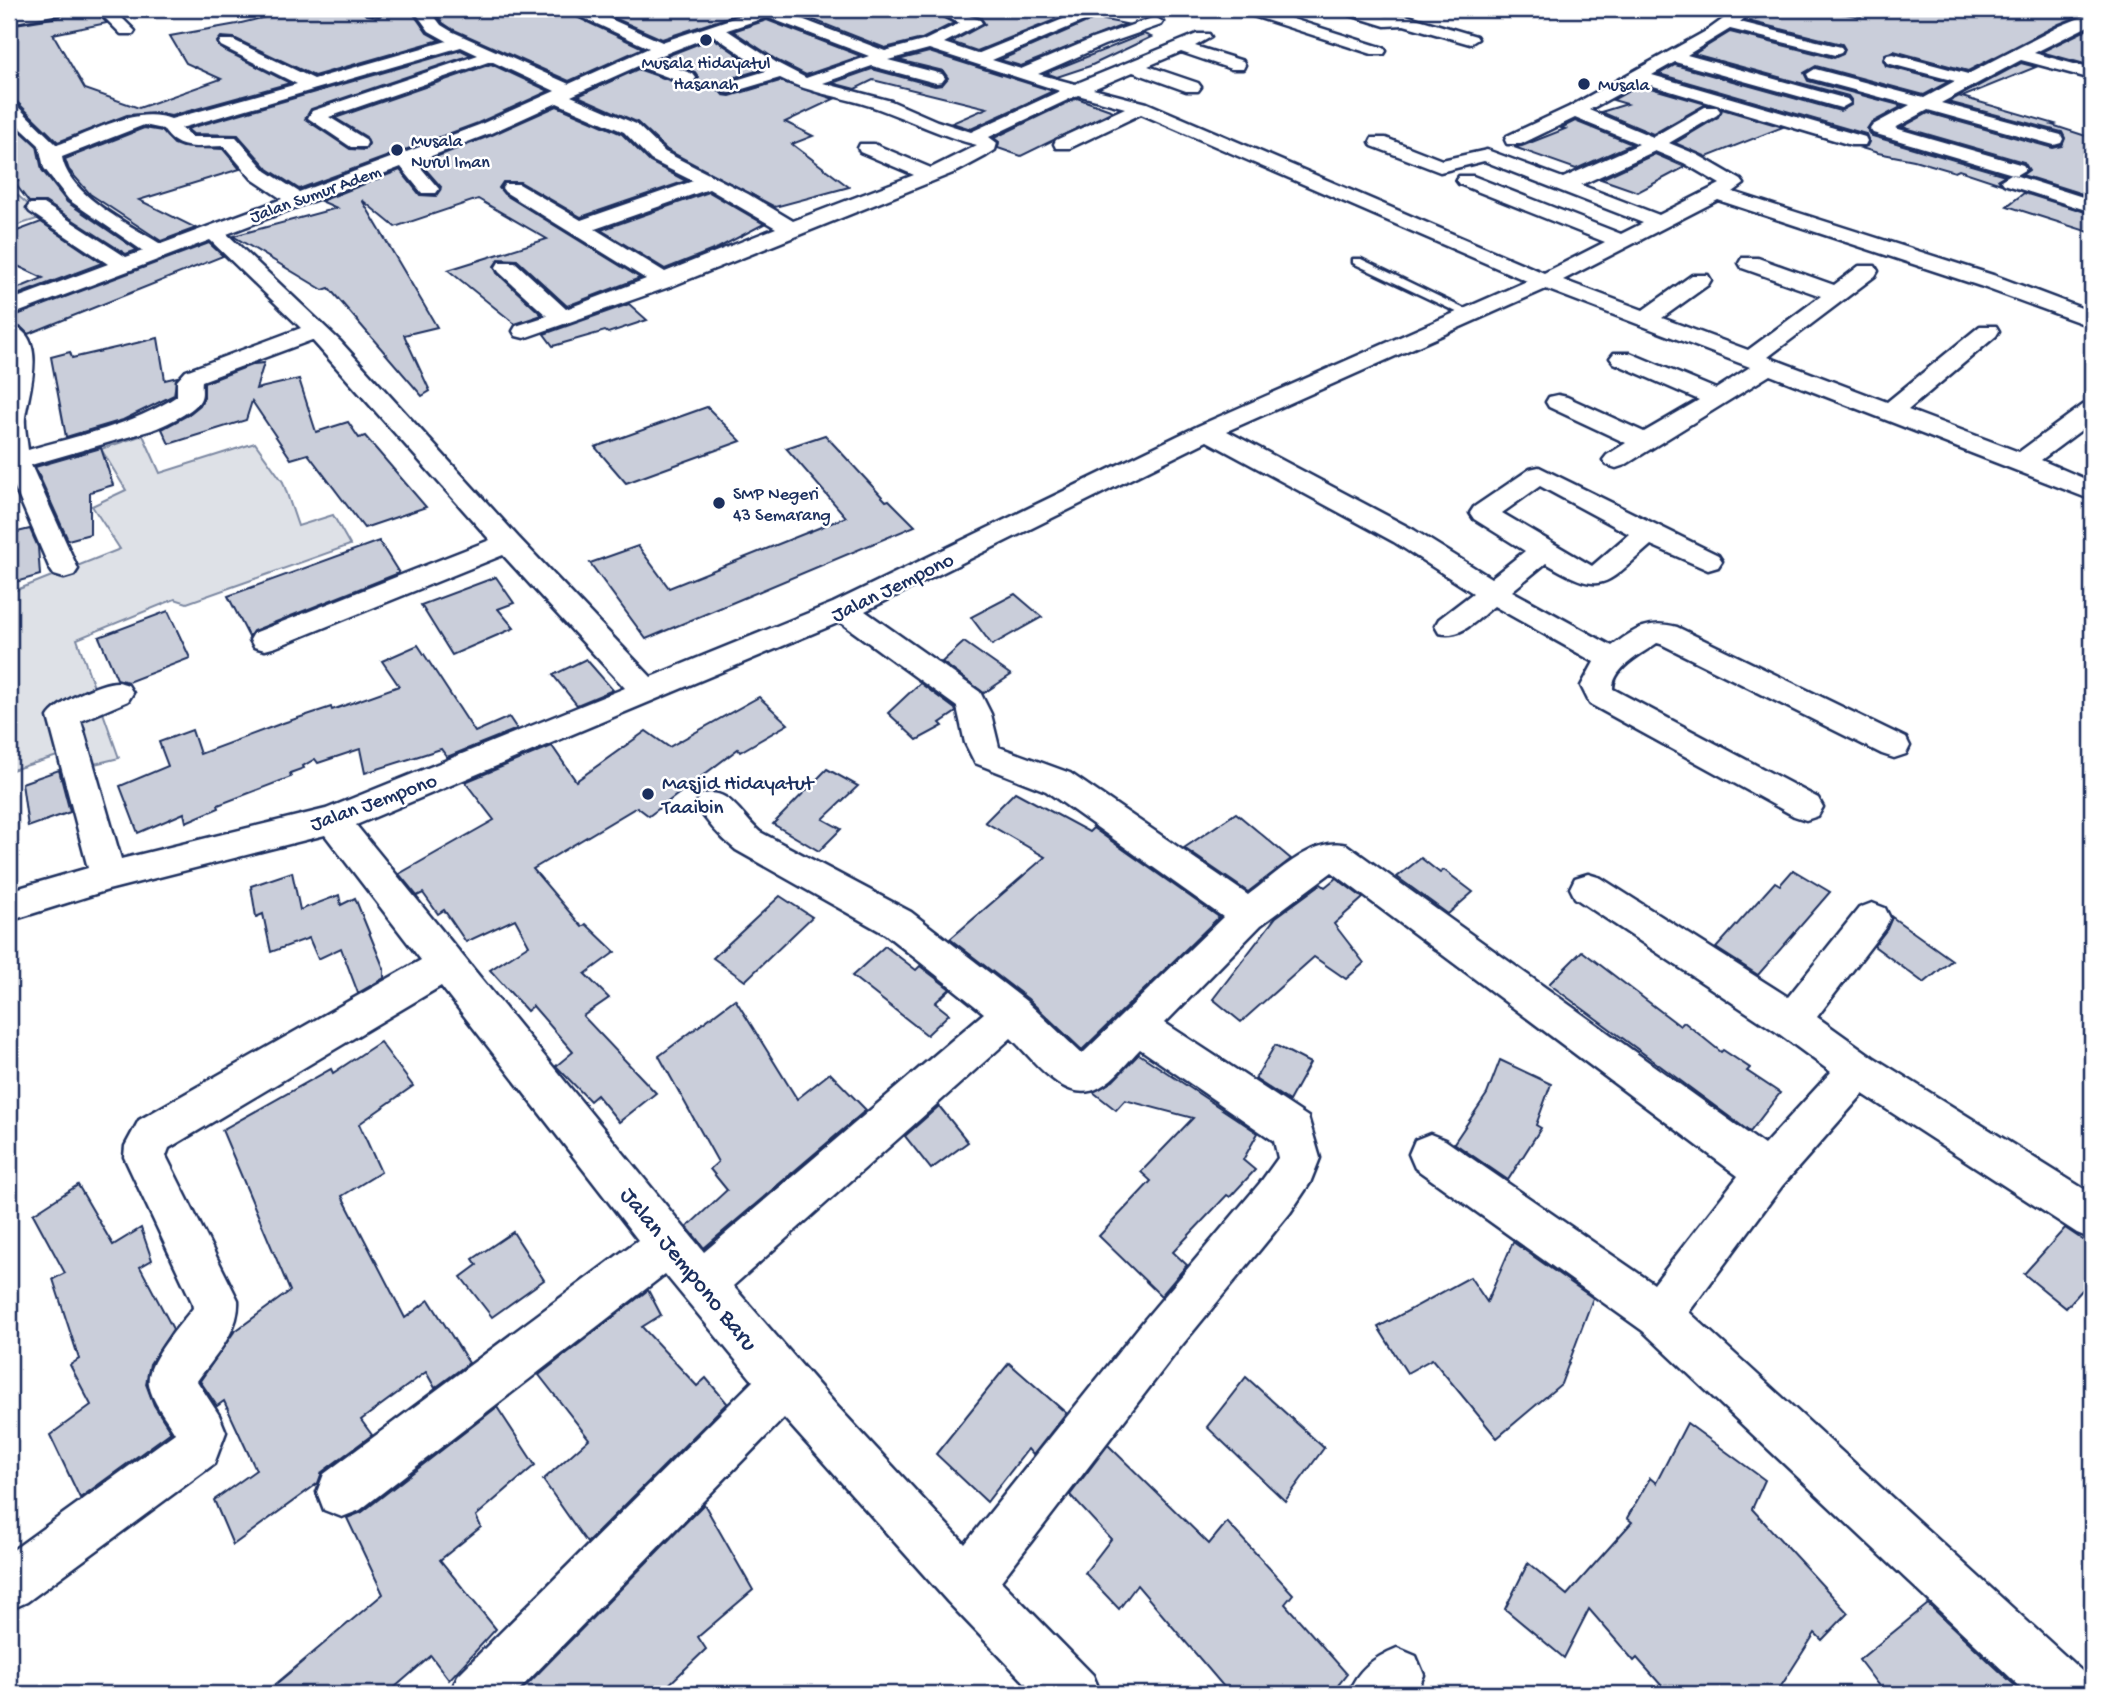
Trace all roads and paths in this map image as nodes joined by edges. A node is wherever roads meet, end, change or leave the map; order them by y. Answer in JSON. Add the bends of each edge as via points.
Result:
{"nodes":[{"id":1,"x":59,"y":9,"type":"edge"},
{"id":2,"x":104,"y":9,"type":"edge"},
{"id":3,"x":371,"y":9,"type":"edge"},
{"id":4,"x":379,"y":9,"type":"edge"},
{"id":5,"x":421,"y":9,"type":"edge"},
{"id":6,"x":576,"y":9,"type":"edge"},
{"id":7,"x":936,"y":9,"type":"edge"},
{"id":8,"x":1246,"y":9,"type":"edge"},
{"id":9,"x":1345,"y":9,"type":"edge"},
{"id":10,"x":771,"y":10,"type":"edge"},
{"id":11,"x":1712,"y":10,"type":"edge"},
{"id":12,"x":1088,"y":14,"type":"dead end"},
{"id":13,"x":1370,"y":17,"type":"junction"},
{"id":14,"x":9,"y":18,"type":"edge"},
{"id":15,"x":2092,"y":18,"type":"edge"},
{"id":16,"x":1732,"y":20,"type":"edge"},
{"id":17,"x":1156,"y":22,"type":"dead end"},
{"id":18,"x":713,"y":28,"type":"junction"},
{"id":19,"x":127,"y":31,"type":"dead end"},
{"id":20,"x":1328,"y":34,"type":"junction"},
{"id":21,"x":1203,"y":37,"type":"dead end"},
{"id":22,"x":1470,"y":39,"type":"dead end"},
{"id":23,"x":462,"y":42,"type":"junction"},
{"id":24,"x":227,"y":43,"type":"dead end"},
{"id":25,"x":929,"y":44,"type":"junction"},
{"id":26,"x":1181,"y":47,"type":"junction"},
{"id":27,"x":661,"y":48,"type":"junction"},
{"id":28,"x":1378,"y":51,"type":"dead end"},
{"id":29,"x":2020,"y":54,"type":"junction"},
{"id":30,"x":1808,"y":55,"type":"dead end"},
{"id":31,"x":491,"y":56,"type":"junction"},
{"id":32,"x":1672,"y":56,"type":"junction"},
{"id":33,"x":878,"y":58,"type":"junction"},
{"id":34,"x":636,"y":59,"type":"junction"},
{"id":35,"x":1893,"y":59,"type":"dead end"},
{"id":36,"x":977,"y":60,"type":"junction"},
{"id":37,"x":1237,"y":65,"type":"dead end"},
{"id":38,"x":1131,"y":66,"type":"junction"},
{"id":39,"x":780,"y":72,"type":"junction"},
{"id":40,"x":2092,"y":74,"type":"edge"},
{"id":41,"x":1022,"y":75,"type":"junction"},
{"id":42,"x":1635,"y":75,"type":"junction"},
{"id":43,"x":1815,"y":75,"type":"dead end"},
{"id":44,"x":687,"y":78,"type":"dead end"},
{"id":45,"x":936,"y":78,"type":"dead end"},
{"id":46,"x":1970,"y":80,"type":"junction"},
{"id":47,"x":805,"y":84,"type":"junction"},
{"id":48,"x":313,"y":85,"type":"junction"},
{"id":49,"x":1192,"y":87,"type":"dead end"},
{"id":50,"x":729,"y":88,"type":"dead end"},
{"id":51,"x":1078,"y":89,"type":"junction"},
{"id":52,"x":561,"y":93,"type":"junction"},
{"id":53,"x":1937,"y":98,"type":"junction"},
{"id":54,"x":1141,"y":107,"type":"junction"},
{"id":55,"x":9,"y":108,"type":"edge"},
{"id":56,"x":1575,"y":111,"type":"junction"},
{"id":57,"x":1711,"y":111,"type":"dead end"},
{"id":58,"x":1892,"y":122,"type":"junction"},
{"id":59,"x":170,"y":125,"type":"junction"},
{"id":60,"x":970,"y":139,"type":"junction"},
{"id":61,"x":2054,"y":139,"type":"dead end"},
{"id":62,"x":1514,"y":140,"type":"dead end"},
{"id":63,"x":1858,"y":141,"type":"dead end"},
{"id":64,"x":1379,"y":142,"type":"dead end"},
{"id":65,"x":358,"y":143,"type":"dead end"},
{"id":66,"x":1063,"y":144,"type":"dead end"},
{"id":67,"x":1654,"y":144,"type":"junction"},
{"id":68,"x":867,"y":148,"type":"dead end"},
{"id":69,"x":52,"y":154,"type":"junction"},
{"id":70,"x":404,"y":159,"type":"junction"},
{"id":71,"x":929,"y":174,"type":"junction"},
{"id":72,"x":1465,"y":180,"type":"dead end"},
{"id":73,"x":708,"y":183,"type":"junction"},
{"id":74,"x":1565,"y":186,"type":"junction"},
{"id":75,"x":512,"y":188,"type":"dead end"},
{"id":76,"x":429,"y":189,"type":"dead end"},
{"id":77,"x":1721,"y":195,"type":"junction"},
{"id":78,"x":296,"y":199,"type":"junction"},
{"id":79,"x":2092,"y":206,"type":"edge"},
{"id":80,"x":37,"y":208,"type":"dead end"},
{"id":81,"x":1657,"y":221,"type":"junction"},
{"id":82,"x":580,"y":227,"type":"junction"},
{"id":83,"x":791,"y":229,"type":"junction"},
{"id":84,"x":212,"y":231,"type":"junction"},
{"id":85,"x":1621,"y":241,"type":"junction"},
{"id":86,"x":158,"y":251,"type":"junction"},
{"id":87,"x":1357,"y":261,"type":"dead end"},
{"id":88,"x":1750,"y":262,"type":"dead end"},
{"id":89,"x":123,"y":265,"type":"junction"},
{"id":90,"x":507,"y":267,"type":"dead end"},
{"id":91,"x":1867,"y":271,"type":"dead end"},
{"id":92,"x":1700,"y":280,"type":"dead end"},
{"id":93,"x":664,"y":281,"type":"junction"},
{"id":94,"x":1545,"y":281,"type":"junction"},
{"id":95,"x":1837,"y":294,"type":"junction"},
{"id":96,"x":9,"y":309,"type":"edge"},
{"id":97,"x":1469,"y":314,"type":"junction"},
{"id":98,"x":563,"y":318,"type":"junction"},
{"id":99,"x":1646,"y":319,"type":"junction"},
{"id":100,"x":2092,"y":320,"type":"edge"},
{"id":101,"x":315,"y":331,"type":"junction"},
{"id":102,"x":524,"y":331,"type":"dead end"},
{"id":103,"x":1989,"y":331,"type":"dead end"},
{"id":104,"x":9,"y":332,"type":"edge"},
{"id":105,"x":1622,"y":358,"type":"dead end"},
{"id":106,"x":1760,"y":362,"type":"junction"},
{"id":107,"x":1718,"y":399,"type":"junction"},
{"id":108,"x":1558,"y":402,"type":"dead end"},
{"id":109,"x":2092,"y":410,"type":"edge"},
{"id":110,"x":1890,"y":412,"type":"junction"},
{"id":111,"x":1207,"y":432,"type":"junction"},
{"id":112,"x":1646,"y":443,"type":"junction"},
{"id":113,"x":1564,"y":459,"type":"dead end"},
{"id":114,"x":1616,"y":460,"type":"dead end"},
{"id":115,"x":16,"y":461,"type":"junction"},
{"id":116,"x":2022,"y":462,"type":"junction"},
{"id":117,"x":1539,"y":475,"type":"junction"},
{"id":118,"x":2092,"y":492,"type":"edge"},
{"id":119,"x":1648,"y":533,"type":"junction"},
{"id":120,"x":508,"y":543,"type":"junction"},
{"id":121,"x":1544,"y":550,"type":"junction"},
{"id":122,"x":1708,"y":561,"type":"dead end"},
{"id":123,"x":64,"y":569,"type":"dead end"},
{"id":124,"x":1492,"y":592,"type":"junction"},
{"id":125,"x":843,"y":611,"type":"junction"},
{"id":126,"x":1450,"y":626,"type":"dead end"},
{"id":127,"x":265,"y":640,"type":"dead end"},
{"id":128,"x":1613,"y":660,"type":"junction"},
{"id":129,"x":647,"y":692,"type":"junction"},
{"id":130,"x":117,"y":693,"type":"dead end"},
{"id":131,"x":1894,"y":746,"type":"dead end"},
{"id":132,"x":713,"y":804,"type":"dead end"},
{"id":133,"x":1806,"y":807,"type":"dead end"},
{"id":134,"x":333,"y":820,"type":"junction"},
{"id":135,"x":108,"y":876,"type":"junction"},
{"id":136,"x":1588,"y":888,"type":"dead end"},
{"id":137,"x":9,"y":906,"type":"edge"},
{"id":138,"x":1248,"y":915,"type":"junction"},
{"id":139,"x":1872,"y":918,"type":"dead end"},
{"id":140,"x":446,"y":964,"type":"junction"},
{"id":141,"x":1012,"y":1013,"type":"junction"},
{"id":142,"x":1792,"y":1021,"type":"junction"},
{"id":143,"x":1138,"y":1026,"type":"junction"},
{"id":144,"x":1859,"y":1070,"type":"junction"},
{"id":145,"x":1430,"y":1154,"type":"dead end"},
{"id":146,"x":1767,"y":1172,"type":"junction"},
{"id":147,"x":2092,"y":1218,"type":"edge"},
{"id":148,"x":668,"y":1244,"type":"junction"},
{"id":149,"x":702,"y":1283,"type":"junction"},
{"id":150,"x":1659,"y":1315,"type":"junction"},
{"id":151,"x":785,"y":1383,"type":"junction"},
{"id":152,"x":342,"y":1492,"type":"dead end"},
{"id":153,"x":9,"y":1584,"type":"edge"},
{"id":154,"x":966,"y":1584,"type":"junction"},
{"id":155,"x":477,"y":1694,"type":"edge"},
{"id":156,"x":1074,"y":1694,"type":"edge"},
{"id":157,"x":2067,"y":1694,"type":"edge"}],
"edges":[{"from":1,"to":14,"type":"street"},
{"from":2,"to":19,"type":"street"},
{"from":3,"to":4,"type":"street"},
{"from":5,"to":23,"type":"street","via":[[436,28]]},
{"from":6,"to":27,"type":"street"},
{"from":7,"to":25,"type":"street","via":[[974,23]]},
{"from":8,"to":20,"type":"street"},
{"from":9,"to":13,"type":"street"},
{"from":10,"to":18,"type":"street","name":"Jalan Sumur Adem"},
{"from":10,"to":33,"type":"street"},
{"from":11,"to":16,"type":"street"},
{"from":12,"to":36,"type":"street"},
{"from":13,"to":20,"type":"street"},
{"from":13,"to":22,"type":"street","via":[[1405,20]]},
{"from":15,"to":29,"type":"street"},
{"from":16,"to":30,"type":"street"},
{"from":16,"to":32,"type":"street"},
{"from":16,"to":53,"type":"street"},
{"from":17,"to":41,"type":"street"},
{"from":18,"to":27,"type":"street","name":"Jalan Sumur Adem"},
{"from":18,"to":39,"type":"street"},
{"from":20,"to":28,"type":"street"},
{"from":21,"to":26,"type":"street"},
{"from":23,"to":31,"type":"street"},
{"from":23,"to":48,"type":"street"},
{"from":24,"to":48,"type":"street"},
{"from":25,"to":33,"type":"street"},
{"from":25,"to":36,"type":"street"},
{"from":26,"to":37,"type":"street"},
{"from":26,"to":38,"type":"street"},
{"from":27,"to":34,"type":"street","name":"Jalan Sumur Adem"},
{"from":29,"to":40,"type":"street"},
{"from":29,"to":46,"type":"street"},
{"from":31,"to":52,"type":"street"},
{"from":31,"to":65,"type":"street","via":[[318,115]]},
{"from":32,"to":42,"type":"street"},
{"from":32,"to":58,"type":"street","via":[[1865,109]]},
{"from":33,"to":45,"type":"street"},
{"from":33,"to":47,"type":"street"},
{"from":34,"to":44,"type":"street"},
{"from":34,"to":52,"type":"street","name":"Jalan Sumur Adem"},
{"from":35,"to":46,"type":"street"},
{"from":36,"to":41,"type":"street"},
{"from":38,"to":49,"type":"street"},
{"from":38,"to":51,"type":"street"},
{"from":39,"to":47,"type":"street"},
{"from":39,"to":50,"type":"street"},
{"from":41,"to":51,"type":"street"},
{"from":42,"to":56,"type":"street"},
{"from":42,"to":63,"type":"street"},
{"from":43,"to":53,"type":"street"},
{"from":46,"to":53,"type":"street"},
{"from":47,"to":60,"type":"street","via":[[898,110]]},
{"from":48,"to":59,"type":"street"},
{"from":51,"to":54,"type":"street"},
{"from":51,"to":60,"type":"street"},
{"from":52,"to":70,"type":"street","name":"Jalan Sumur Adem","via":[[485,129]]},
{"from":52,"to":73,"type":"street","via":[[630,128],[651,151]]},
{"from":53,"to":58,"type":"street"},
{"from":53,"to":61,"type":"street"},
{"from":54,"to":66,"type":"street"},
{"from":54,"to":94,"type":"street"},
{"from":55,"to":69,"type":"street","via":[[47,143]]},
{"from":56,"to":62,"type":"street"},
{"from":56,"to":67,"type":"street"},
{"from":57,"to":67,"type":"street"},
{"from":58,"to":79,"type":"street","via":[[1879,129]]},
{"from":59,"to":69,"type":"street","via":[[142,120]]},
{"from":59,"to":78,"type":"street","via":[[175,135],[193,144],[229,141],[258,175]]},
{"from":60,"to":71,"type":"street","via":[[988,146]]},
{"from":64,"to":74,"type":"street","via":[[1447,167],[1488,156]]},
{"from":67,"to":74,"type":"street"},
{"from":67,"to":77,"type":"street","via":[[1734,184]]},
{"from":68,"to":71,"type":"street"},
{"from":69,"to":86,"type":"street","via":[[60,180],[80,199]]},
{"from":70,"to":76,"type":"street"},
{"from":70,"to":78,"type":"street","name":"Jalan Sumur Adem"},
{"from":71,"to":83,"type":"street"},
{"from":72,"to":85,"type":"street"},
{"from":73,"to":82,"type":"street"},
{"from":73,"to":83,"type":"street"},
{"from":74,"to":81,"type":"street"},
{"from":75,"to":82,"type":"street"},
{"from":77,"to":81,"type":"street","name":"Jalan Jempono"},
{"from":77,"to":100,"type":"street","via":[[1988,281]]},
{"from":78,"to":84,"type":"street","name":"Jalan Sumur Adem"},
{"from":80,"to":89,"type":"street"},
{"from":81,"to":85,"type":"street","name":"Jalan Jempono"},
{"from":82,"to":93,"type":"street"},
{"from":83,"to":93,"type":"street"},
{"from":84,"to":86,"type":"street","name":"Jalan Sumur Adem"},
{"from":84,"to":101,"type":"street"},
{"from":85,"to":94,"type":"street","name":"Jalan Jempono"},
{"from":86,"to":89,"type":"street","name":"Jalan Sumur Adem"},
{"from":87,"to":97,"type":"lane"},
{"from":88,"to":95,"type":"street"},
{"from":89,"to":96,"type":"street","name":"Jalan Sumur Adem"},
{"from":90,"to":98,"type":"street"},
{"from":91,"to":95,"type":"street"},
{"from":92,"to":99,"type":"street"},
{"from":93,"to":98,"type":"street"},
{"from":94,"to":97,"type":"street","name":"Jalan Jempono"},
{"from":94,"to":99,"type":"street"},
{"from":95,"to":106,"type":"street"},
{"from":97,"to":111,"type":"street","name":"Jalan Jempono"},
{"from":98,"to":102,"type":"street"},
{"from":99,"to":106,"type":"street"},
{"from":101,"to":115,"type":"street","via":[[194,376],[189,382],[189,399],[162,417]]},
{"from":101,"to":120,"type":"street"},
{"from":103,"to":110,"type":"street"},
{"from":104,"to":115,"type":"street","via":[[19,342],[22,373],[12,420]]},
{"from":105,"to":107,"type":"street"},
{"from":106,"to":107,"type":"street"},
{"from":106,"to":110,"type":"street"},
{"from":107,"to":112,"type":"street"},
{"from":108,"to":112,"type":"street"},
{"from":109,"to":116,"type":"street"},
{"from":110,"to":116,"type":"street"},
{"from":111,"to":124,"type":"street","via":[[1404,536]]},
{"from":111,"to":125,"type":"street","name":"Jalan Jempono"},
{"from":112,"to":114,"type":"street"},
{"from":113,"to":117,"type":"street"},
{"from":115,"to":123,"type":"street"},
{"from":116,"to":118,"type":"street"},
{"from":117,"to":119,"type":"street"},
{"from":117,"to":121,"type":"street","via":[[1484,513]]},
{"from":119,"to":121,"type":"street","via":[[1597,576],[1587,575]]},
{"from":119,"to":122,"type":"street"},
{"from":120,"to":127,"type":"street"},
{"from":120,"to":129,"type":"street"},
{"from":121,"to":124,"type":"street"},
{"from":124,"to":126,"type":"street"},
{"from":124,"to":128,"type":"street"},
{"from":125,"to":129,"type":"street","name":"Jalan Jempono"},
{"from":125,"to":138,"type":"street","via":[[969,700],[987,755],[1058,782]]},
{"from":128,"to":131,"type":"street","via":[[1651,633],[1666,634]]},
{"from":128,"to":133,"type":"street","via":[[1597,681],[1601,696]]},
{"from":129,"to":134,"type":"street","name":"Jalan Jempono"},
{"from":130,"to":135,"type":"street","via":[[64,717]]},
{"from":132,"to":141,"type":"street","via":[[748,841],[898,923]]},
{"from":134,"to":135,"type":"street","name":"Jalan Jempono"},
{"from":134,"to":140,"type":"street","name":"Jalan Jempono Baru"},
{"from":135,"to":137,"type":"street","name":"Jalan Jempono"},
{"from":136,"to":142,"type":"street"},
{"from":138,"to":143,"type":"street"},
{"from":138,"to":146,"type":"street","via":[[1335,855]]},
{"from":139,"to":142,"type":"street"},
{"from":140,"to":148,"type":"street","name":"Jalan Jempono Baru"},
{"from":140,"to":153,"type":"street","via":[[154,1134],[145,1157],[215,1300],[216,1314],[172,1376],[173,1387],[202,1432],[201,1440]]},
{"from":141,"to":143,"type":"street","via":[[1083,1076]]},
{"from":141,"to":149,"type":"street"},
{"from":142,"to":144,"type":"street"},
{"from":143,"to":154,"type":"street","via":[[1293,1130],[1299,1157],[1296,1169]]},
{"from":144,"to":146,"type":"street"},
{"from":144,"to":147,"type":"street"},
{"from":145,"to":150,"type":"street"},
{"from":146,"to":150,"type":"street"},
{"from":148,"to":149,"type":"street","name":"Jalan Jempono Baru"},
{"from":148,"to":152,"type":"street"},
{"from":149,"to":151,"type":"street","name":"Jalan Jempono Baru"},
{"from":150,"to":157,"type":"street"},
{"from":151,"to":154,"type":"street","name":"Jalan Jempono Baru"},
{"from":151,"to":155,"type":"street"},
{"from":154,"to":156,"type":"street","name":"Jalan Jempono Baru"}]}
